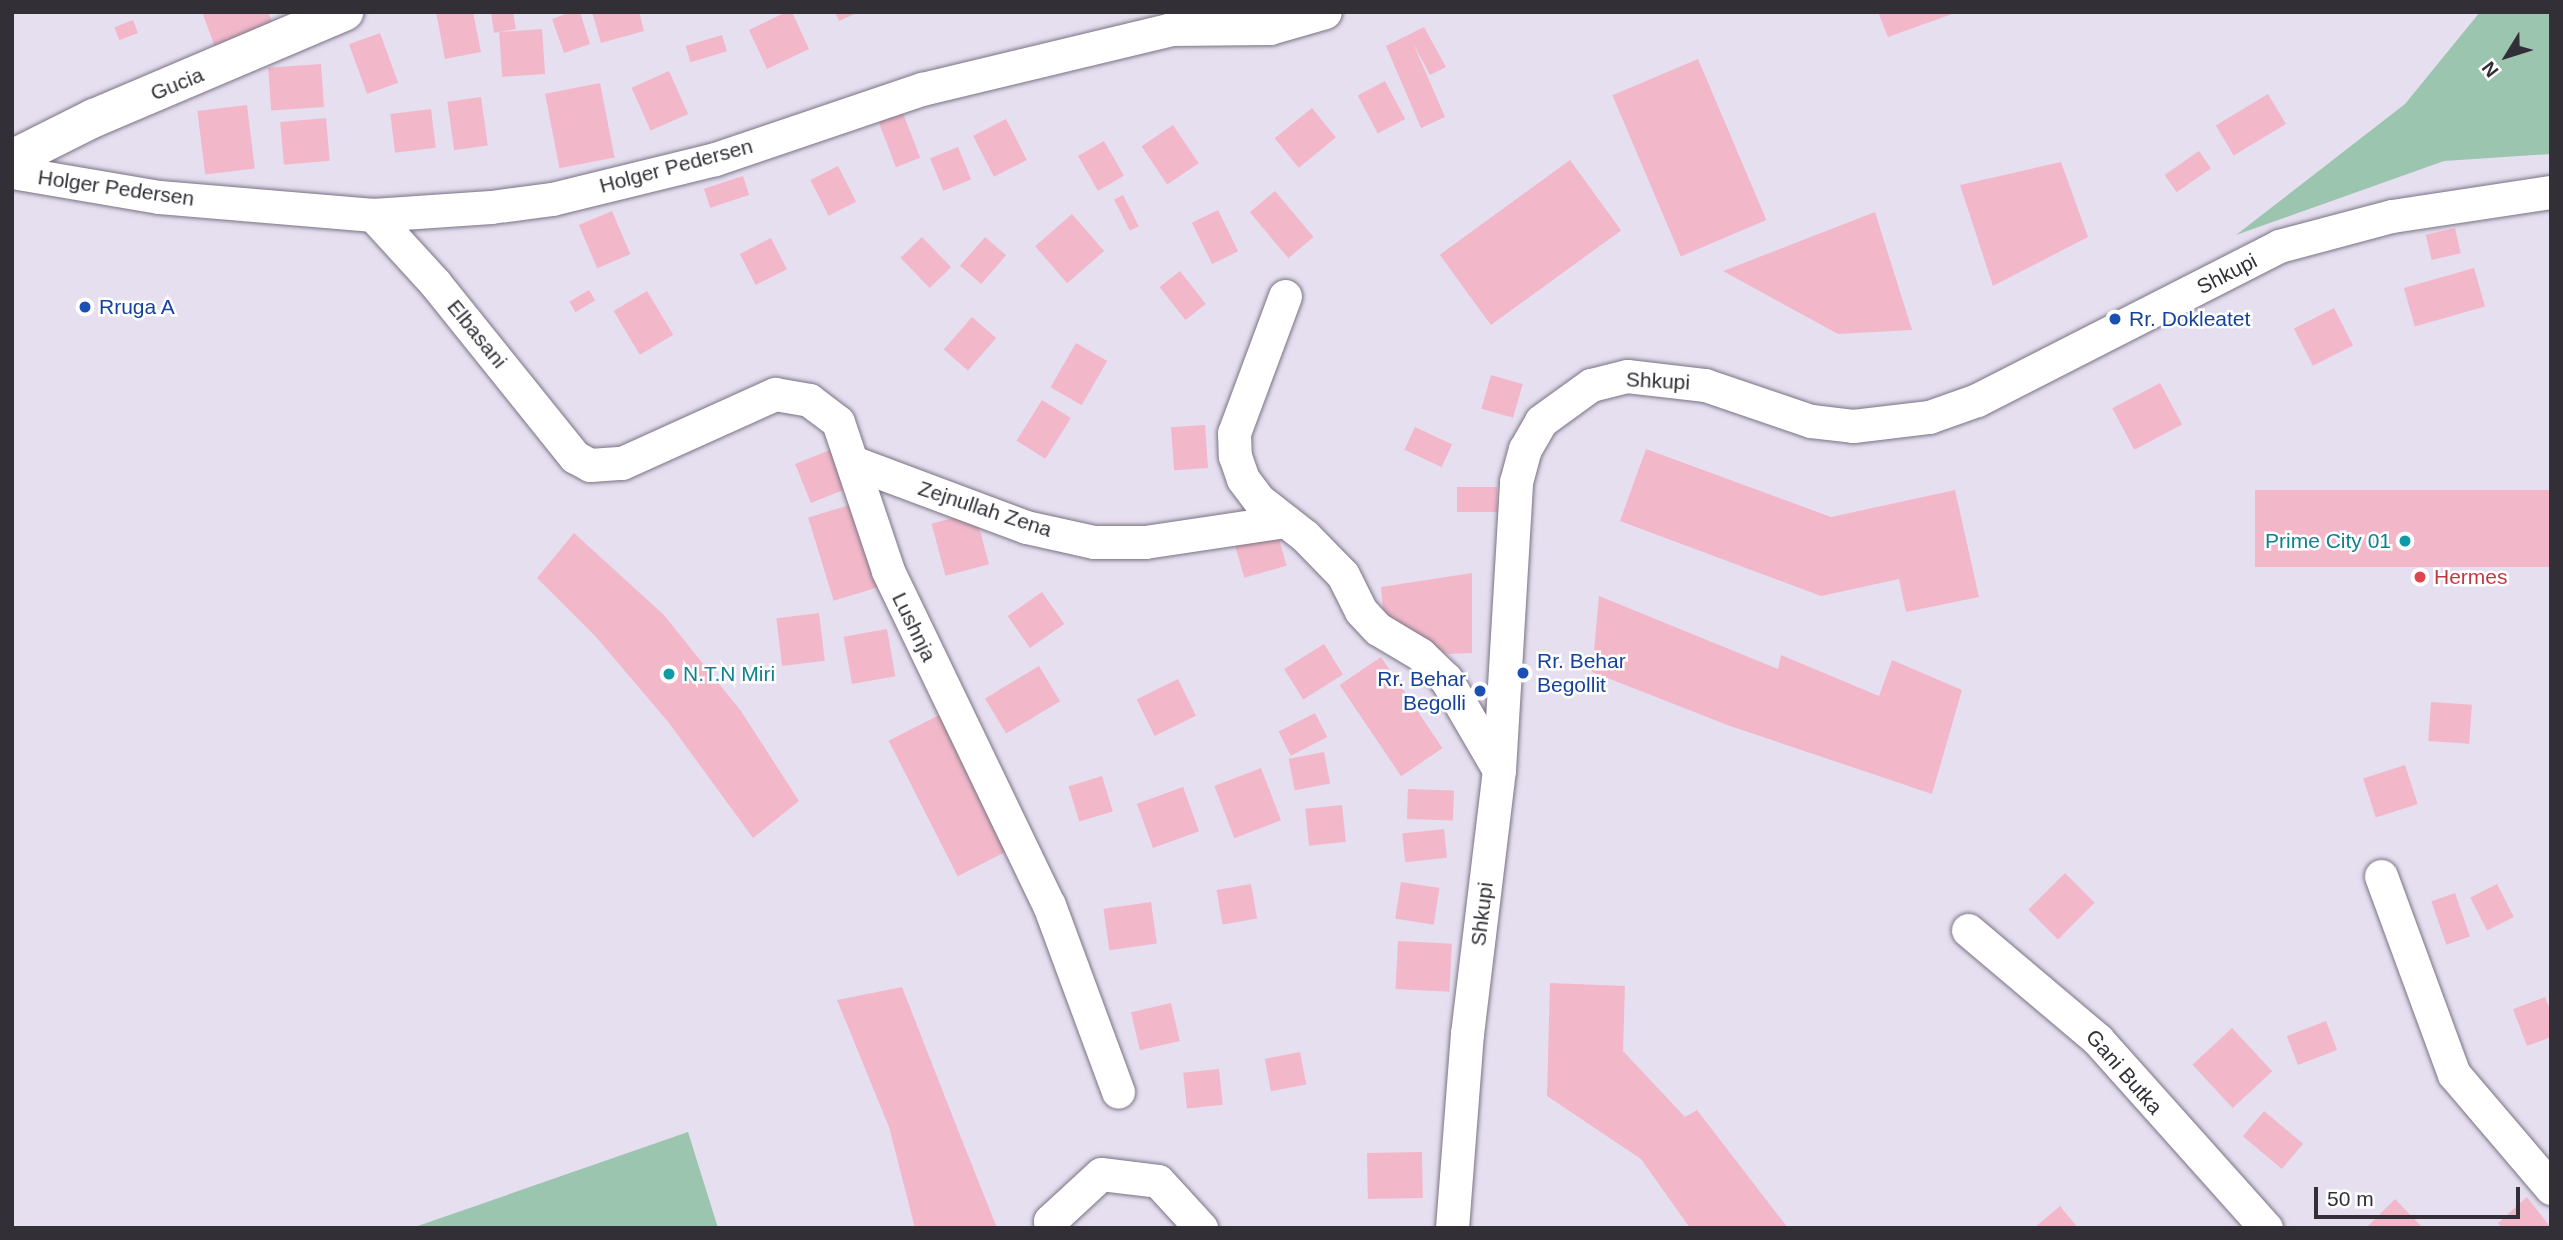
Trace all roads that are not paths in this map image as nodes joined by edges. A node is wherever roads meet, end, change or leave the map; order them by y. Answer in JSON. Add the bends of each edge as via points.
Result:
{"nodes":[{"id":1,"x":344,"y":12,"type":"edge"},
{"id":2,"x":1325,"y":12,"type":"edge"},
{"id":3,"x":1195,"y":19,"type":"edge"},
{"id":4,"x":291,"y":22,"type":"edge"},
{"id":5,"x":1137,"y":24,"type":"edge"},
{"id":6,"x":12,"y":159,"type":"edge"},
{"id":7,"x":12,"y":172,"type":"edge"},
{"id":8,"x":2551,"y":192,"type":"edge"},
{"id":9,"x":373,"y":215,"type":"junction"},
{"id":10,"x":1285,"y":296,"type":"dead end"},
{"id":11,"x":575,"y":457,"type":"joint"},
{"id":12,"x":855,"y":463,"type":"junction"},
{"id":13,"x":1285,"y":521,"type":"junction"},
{"id":14,"x":1499,"y":770,"type":"junction"},
{"id":15,"x":2381,"y":876,"type":"dead end"},
{"id":16,"x":1968,"y":930,"type":"dead end"},
{"id":17,"x":1118,"y":1092,"type":"dead end"},
{"id":18,"x":2551,"y":1188,"type":"edge"},
{"id":19,"x":1051,"y":1228,"type":"edge"},
{"id":20,"x":1201,"y":1228,"type":"edge"},
{"id":21,"x":1452,"y":1228,"type":"edge"},
{"id":22,"x":2266,"y":1228,"type":"edge"}],
"edges":[{"from":1,"to":4,"type":"street","name":"Gucia"},
{"from":2,"to":3,"type":"street","name":"Holger Pedersen","via":[[1270,28]]},
{"from":3,"to":5,"type":"street","name":"Holger Pedersen"},
{"from":4,"to":6,"type":"street","name":"Gucia"},
{"from":5,"to":9,"type":"street","name":"Holger Pedersen","via":[[922,89],[715,159],[552,198],[441,213]]},
{"from":7,"to":9,"type":"street","name":"Holger Pedersen","via":[[159,197]]},
{"from":8,"to":14,"type":"street","name":"Shkupi","via":[[2392,216],[2279,246],[1989,394],[1929,417],[1853,426],[1811,421],[1705,385],[1666,377],[1627,376],[1582,390],[1541,421],[1525,449],[1516,482]]},
{"from":9,"to":11,"type":"street","name":"Elbasani"},
{"from":10,"to":13,"type":"street","via":[[1234,433],[1243,479],[1259,500]]},
{"from":11,"to":12,"type":"street","name":"Lushnja","via":[[590,465],[622,463],[760,399],[790,394],[809,400],[838,422]]},
{"from":12,"to":13,"type":"street","name":"Zejnullah Zena","via":[[1026,527],[1094,542],[1145,542]]},
{"from":12,"to":17,"type":"street","name":"Lushnja","via":[[887,571],[1049,905]]},
{"from":13,"to":14,"type":"street","via":[[1343,575],[1361,611],[1378,629],[1420,654],[1446,679]]},
{"from":14,"to":21,"type":"street","name":"Shkupi","via":[[1467,1034]]},
{"from":15,"to":18,"type":"street","via":[[2454,1074]]},
{"from":16,"to":22,"type":"street","name":"Gani Butka","via":[[2098,1040]]},
{"from":19,"to":20,"type":"street","via":[[1050,1221],[1101,1174],[1158,1181]]}]}
